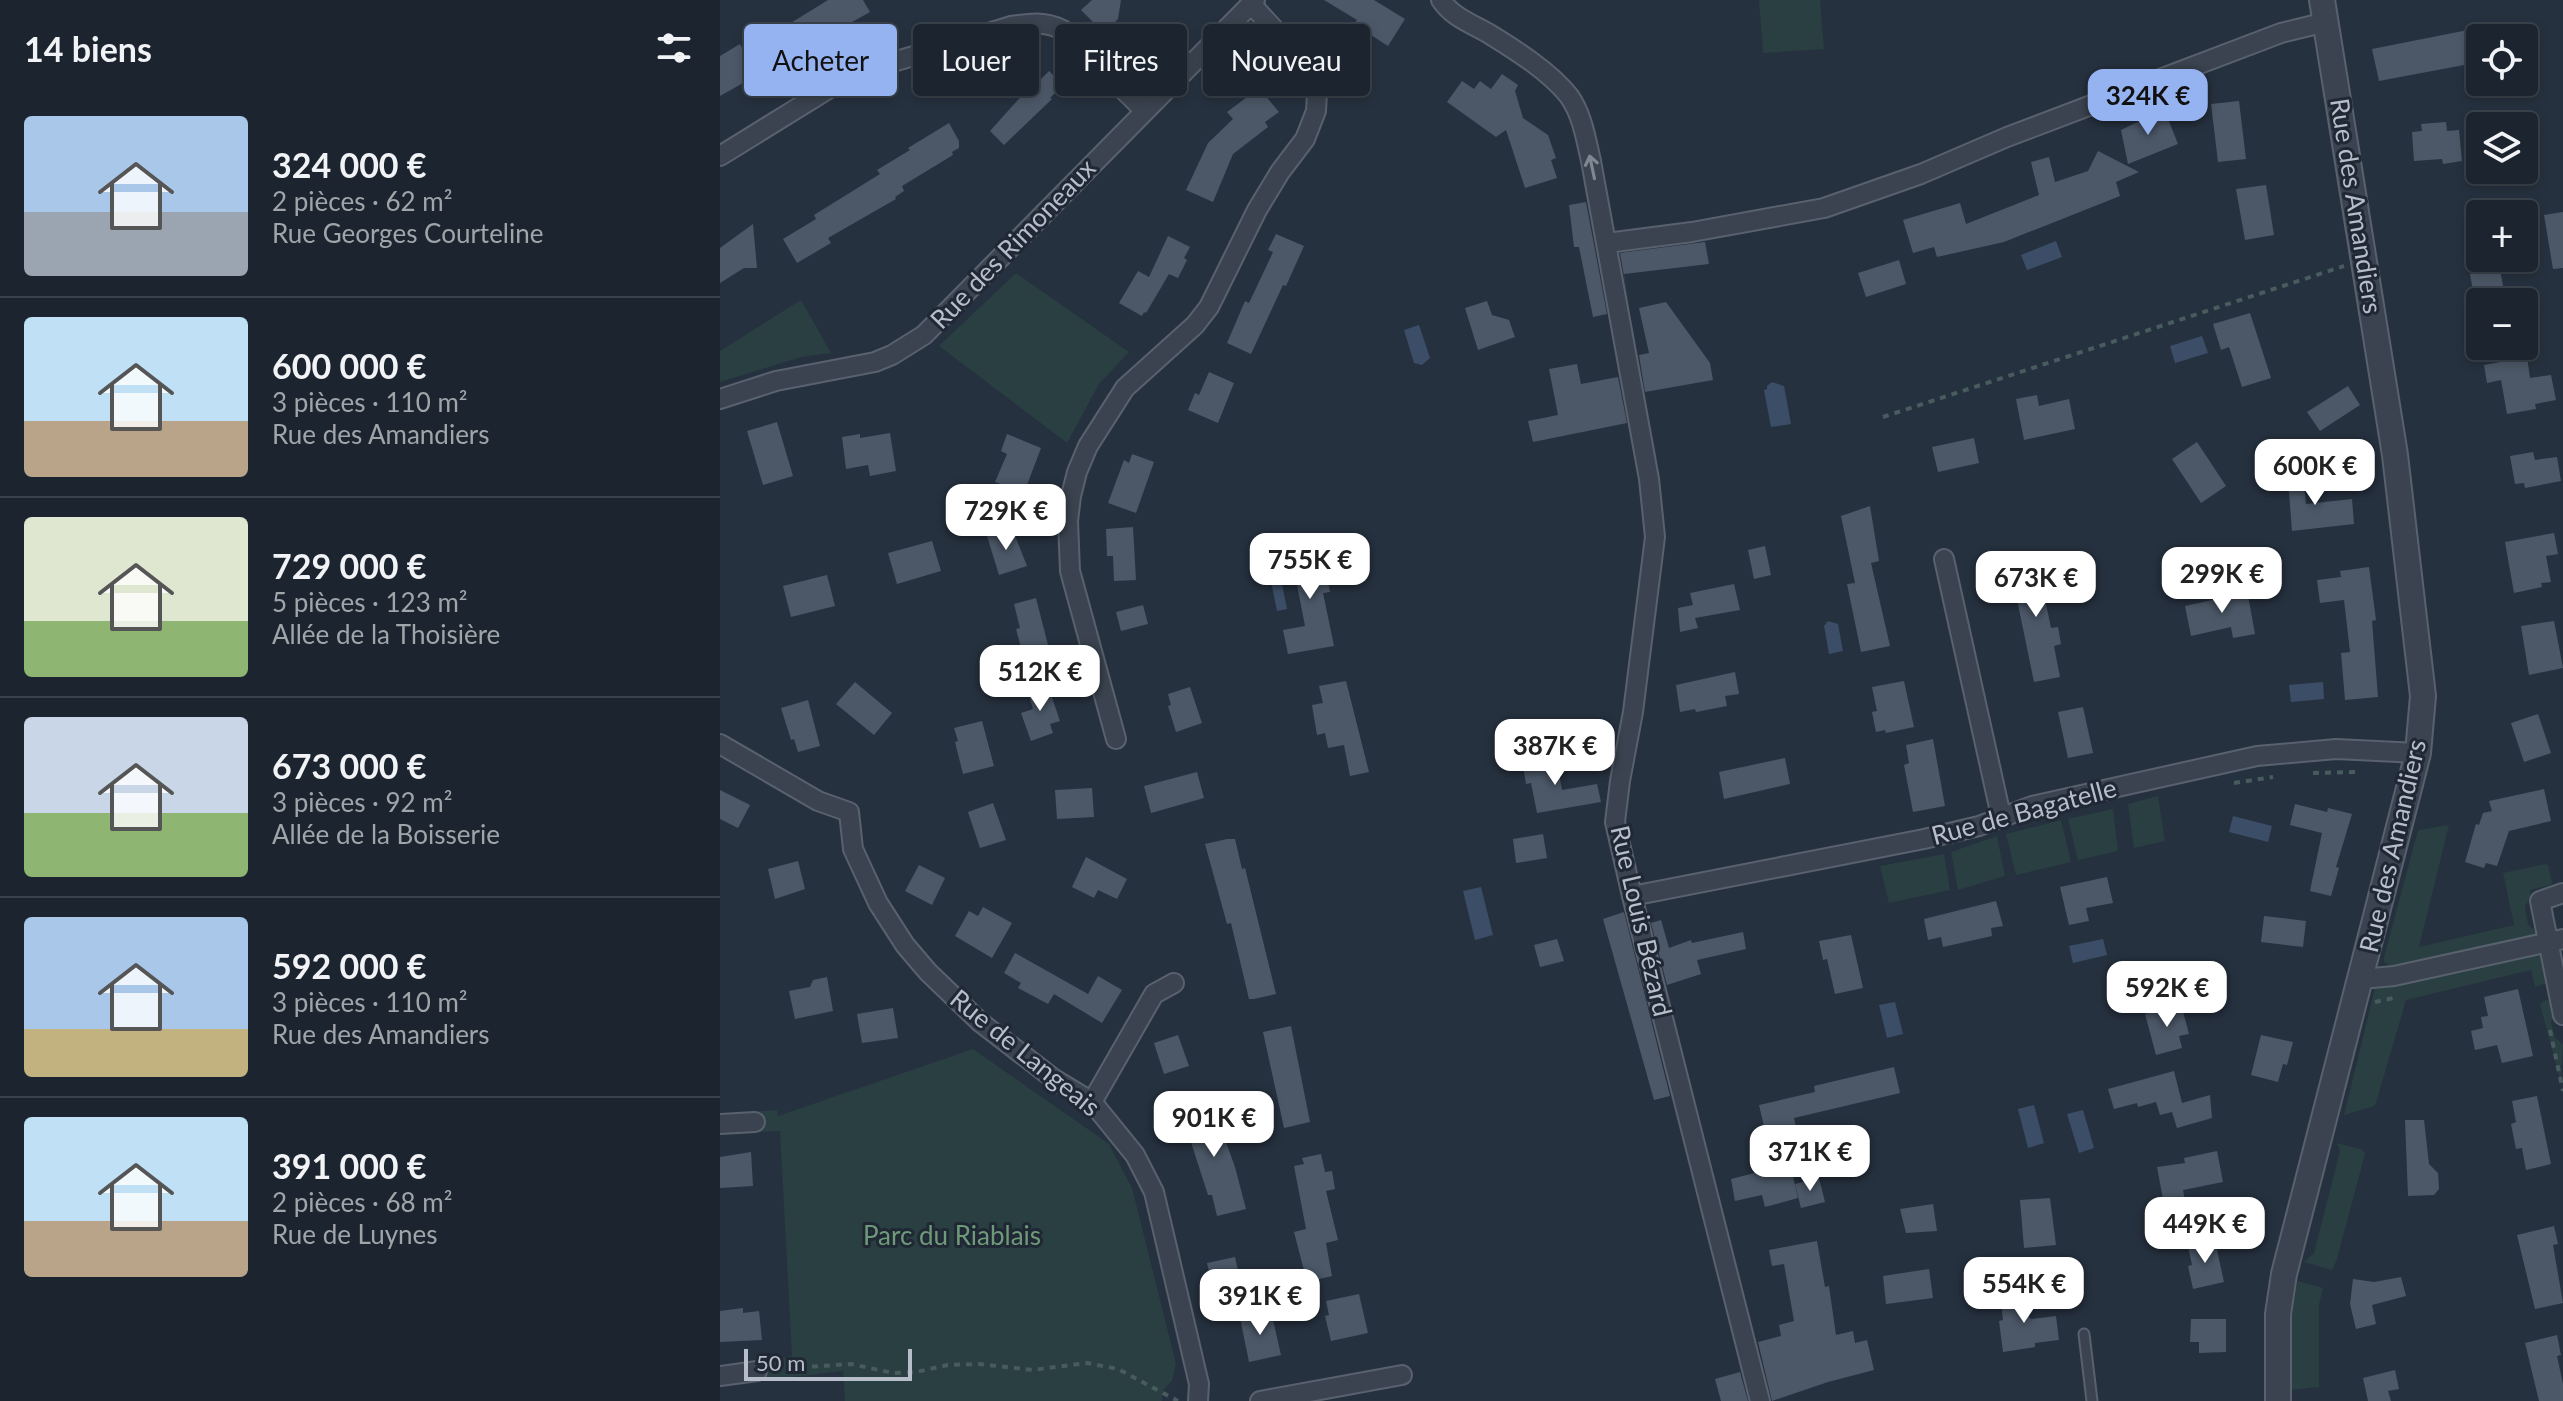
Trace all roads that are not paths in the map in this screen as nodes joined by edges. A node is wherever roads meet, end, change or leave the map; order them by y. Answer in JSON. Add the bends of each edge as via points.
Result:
{"nodes":[{"id":1,"x":1441,"y":0,"type":"edge"},
{"id":2,"x":1253,"y":2,"type":"edge"},
{"id":3,"x":2324,"y":11,"type":"edge"},
{"id":4,"x":1144,"y":110,"type":"junction"},
{"id":5,"x":720,"y":156,"type":"edge"},
{"id":6,"x":1607,"y":243,"type":"junction"},
{"id":7,"x":720,"y":399,"type":"edge"},
{"id":8,"x":1944,"y":559,"type":"dead end"},
{"id":9,"x":1116,"y":739,"type":"dead end"},
{"id":10,"x":720,"y":744,"type":"edge"},
{"id":11,"x":2418,"y":753,"type":"junction"},
{"id":12,"x":2001,"y":816,"type":"junction"},
{"id":13,"x":2563,"y":893,"type":"edge"},
{"id":14,"x":1632,"y":896,"type":"junction"},
{"id":15,"x":2556,"y":941,"type":"edge"},
{"id":16,"x":2362,"y":979,"type":"junction"},
{"id":17,"x":1174,"y":983,"type":"dead end"},
{"id":18,"x":2563,"y":1015,"type":"edge"},
{"id":19,"x":1092,"y":1102,"type":"junction"},
{"id":20,"x":755,"y":1122,"type":"dead end"},
{"id":21,"x":720,"y":1124,"type":"edge"},
{"id":22,"x":2084,"y":1334,"type":"dead end"},
{"id":23,"x":757,"y":1371,"type":"road end"},
{"id":24,"x":1402,"y":1375,"type":"dead end"},
{"id":25,"x":720,"y":1376,"type":"edge"},
{"id":26,"x":1198,"y":1401,"type":"edge"},
{"id":27,"x":1260,"y":1401,"type":"edge"},
{"id":28,"x":1760,"y":1401,"type":"edge"},
{"id":29,"x":2092,"y":1401,"type":"edge"},
{"id":30,"x":2278,"y":1401,"type":"edge"}],
"edges":[{"from":6,"to":1,"type":"street","name":"Rue Louis Bézard","one_way":true,"via":[[1583,125],[1570,98],[1492,35],[1449,12]]},
{"from":2,"to":4,"type":"street","name":"Rue des Rimoneaux"},
{"from":2,"to":9,"type":"street","via":[[1308,66],[1317,93],[1316,111],[1305,139],[1257,210],[1209,307],[1125,388],[1088,446],[1071,496],[1070,571]]},
{"from":3,"to":6,"type":"street","via":[[2255,43],[1824,208]]},
{"from":3,"to":11,"type":"street","name":"Rue des Amandiers","via":[[2395,455],[2423,696]]},
{"from":4,"to":5,"type":"street","via":[[1063,30],[1035,23],[851,75]]},
{"from":4,"to":7,"type":"street","name":"Rue des Rimoneaux","via":[[924,335],[875,362]]},
{"from":6,"to":14,"type":"street","name":"Rue Louis Bézard","via":[[1655,537],[1615,822]]},
{"from":8,"to":12,"type":"street"},
{"from":10,"to":19,"type":"street","name":"Rue de Langeais","via":[[818,801],[849,812],[853,849],[878,903],[921,963],[980,1022]]},
{"from":11,"to":12,"type":"street","name":"Rue de Bagatelle","via":[[2336,749],[2257,756]]},
{"from":11,"to":16,"type":"street","name":"Rue des Amandiers"},
{"from":12,"to":14,"type":"street","name":"Rue de Bagatelle","via":[[1924,839]]},
{"from":13,"to":15,"type":"street","via":[[2540,901]]},
{"from":14,"to":28,"type":"street","name":"Rue Louis Bézard"},
{"from":15,"to":16,"type":"street"},
{"from":15,"to":18,"type":"street"},
{"from":16,"to":30,"type":"street","name":"Rue des Amandiers","via":[[2284,1274],[2278,1314]]},
{"from":17,"to":19,"type":"street","via":[[1154,994]]},
{"from":19,"to":26,"type":"street","name":"Rue de Langeais","via":[[1135,1155],[1154,1192],[1199,1384]]},
{"from":20,"to":21,"type":"street"},
{"from":22,"to":29,"type":"lane"},
{"from":23,"to":25,"type":"street"},
{"from":24,"to":27,"type":"street"}]}
